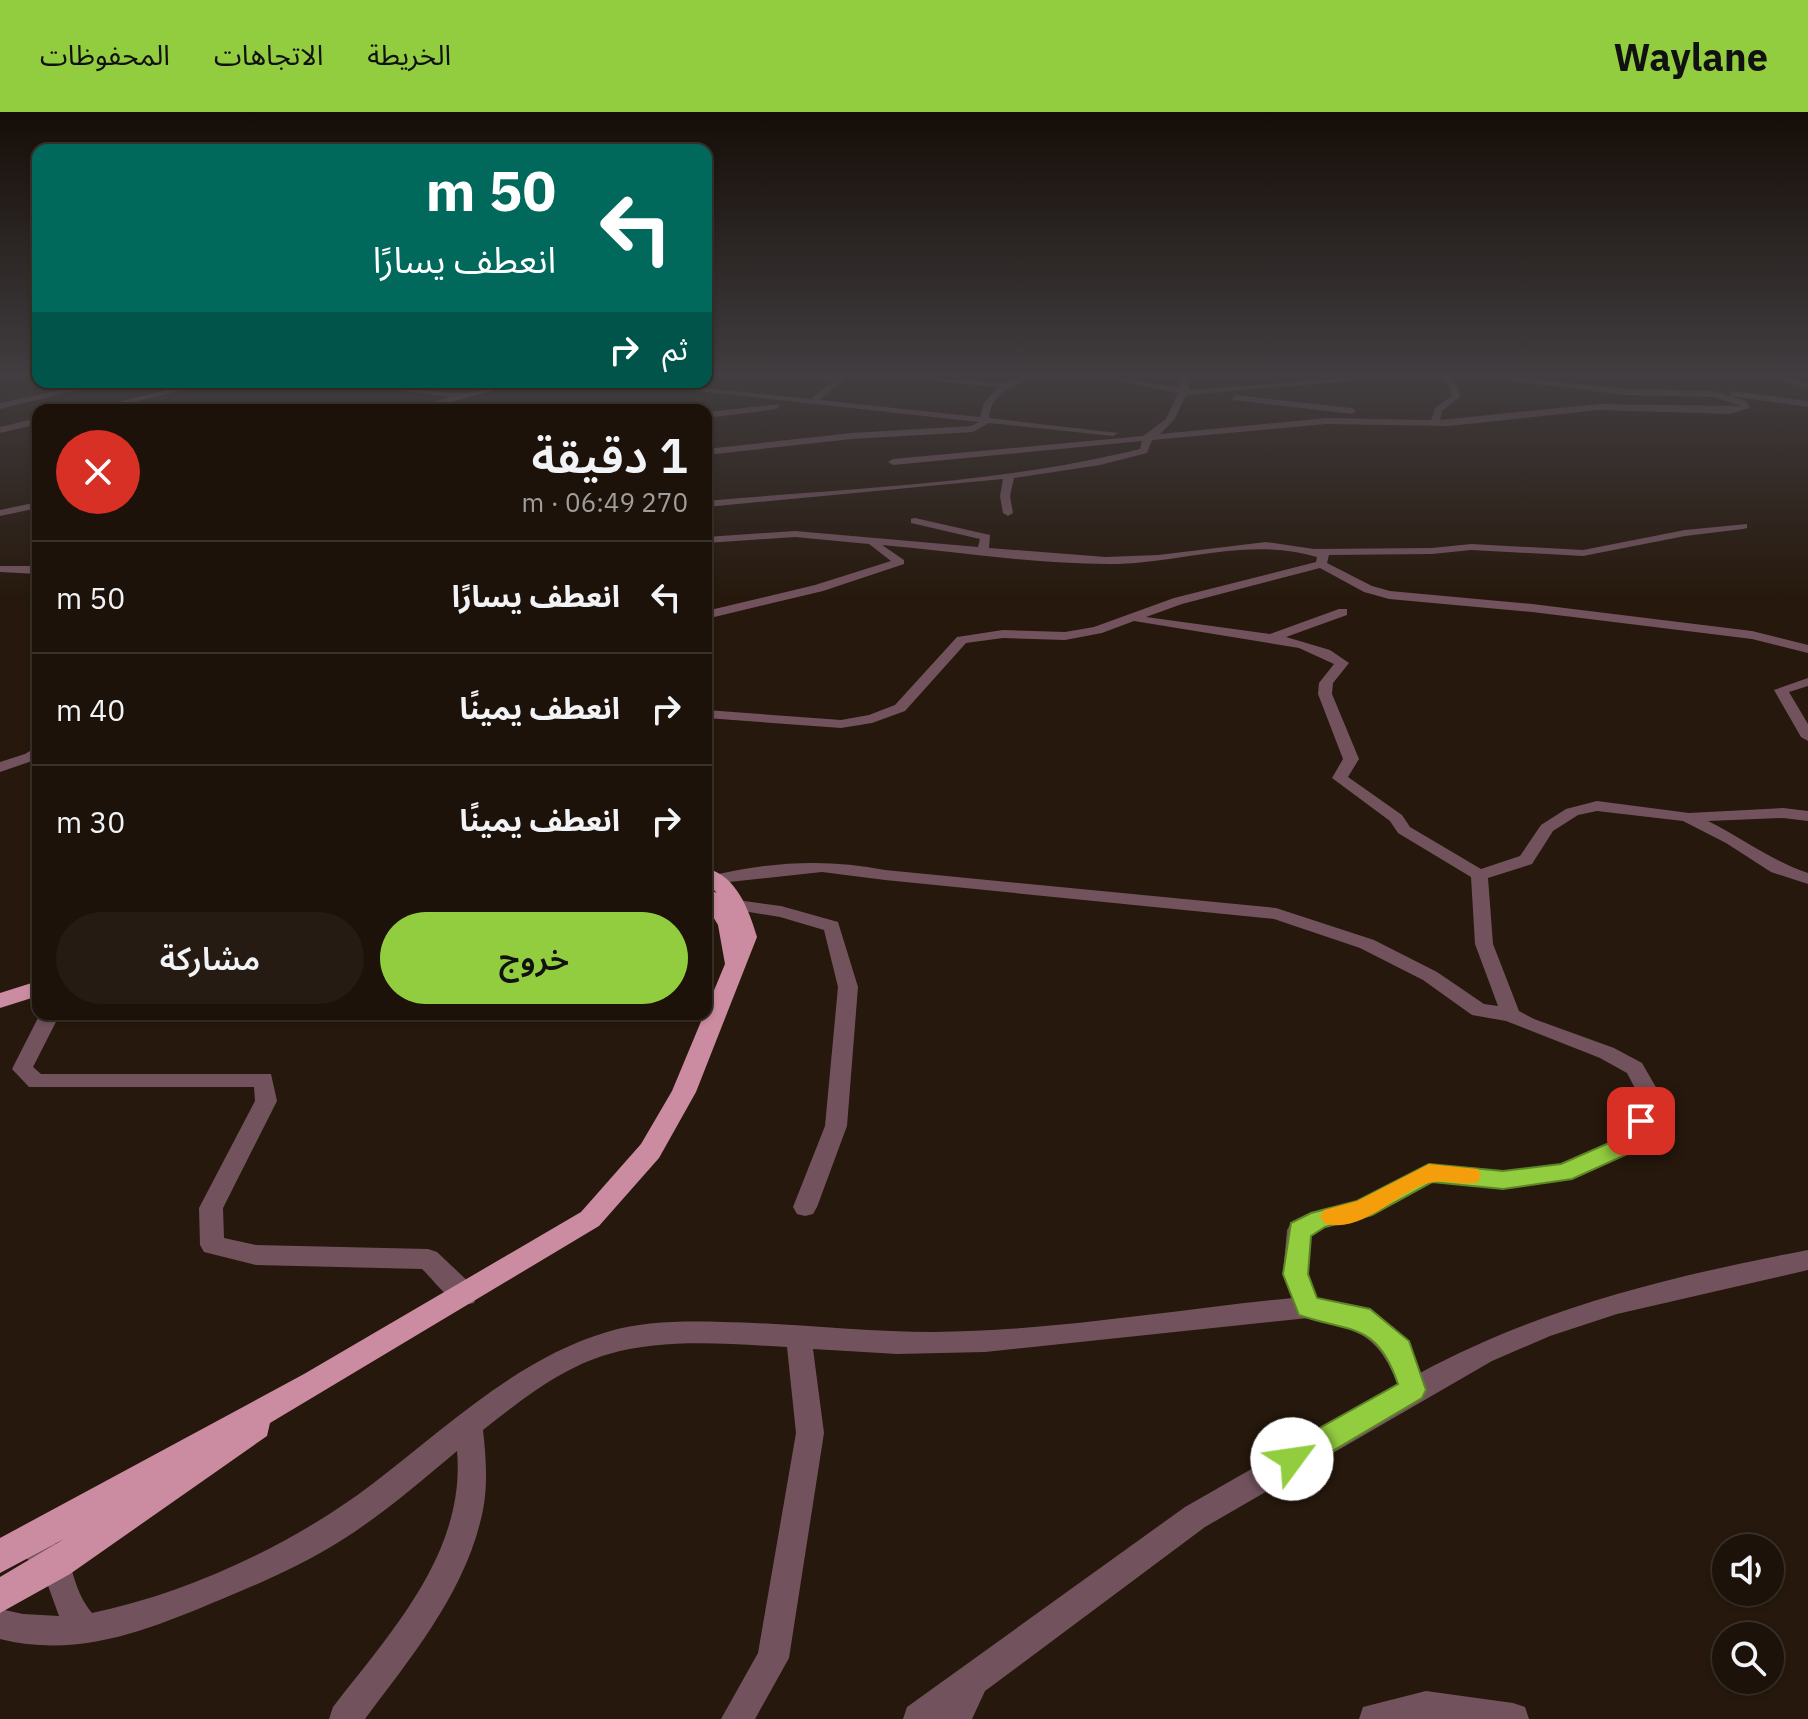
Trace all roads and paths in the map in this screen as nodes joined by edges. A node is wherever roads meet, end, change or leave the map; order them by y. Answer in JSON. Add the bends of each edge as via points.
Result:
{"nodes":[{"id":1,"x":733,"y":449,"type":"edge"},
{"id":2,"x":1031,"y":449,"type":"edge"},
{"id":3,"x":1145,"y":449,"type":"edge"},
{"id":4,"x":712,"y":451,"type":"edge"},
{"id":5,"x":893,"y":462,"type":"dead end"},
{"id":6,"x":1009,"y":475,"type":"junction"},
{"id":7,"x":0,"y":503,"type":"edge"},
{"id":8,"x":712,"y":503,"type":"edge"},
{"id":9,"x":32,"y":504,"type":"edge"},
{"id":10,"x":32,"y":505,"type":"edge"},
{"id":11,"x":0,"y":513,"type":"edge"},
{"id":12,"x":1008,"y":513,"type":"dead end"},
{"id":13,"x":915,"y":521,"type":"dead end"},
{"id":14,"x":1743,"y":526,"type":"dead end"},
{"id":15,"x":712,"y":540,"type":"edge"},
{"id":16,"x":868,"y":542,"type":"junction"},
{"id":17,"x":983,"y":552,"type":"junction"},
{"id":18,"x":1318,"y":558,"type":"junction"},
{"id":19,"x":0,"y":569,"type":"edge"},
{"id":20,"x":32,"y":570,"type":"edge"},
{"id":21,"x":1343,"y":612,"type":"dead end"},
{"id":22,"x":712,"y":614,"type":"edge"},
{"id":23,"x":1133,"y":617,"type":"junction"},
{"id":24,"x":1269,"y":639,"type":"junction"},
{"id":25,"x":1808,"y":649,"type":"edge"},
{"id":26,"x":1808,"y":682,"type":"edge"},
{"id":27,"x":712,"y":715,"type":"edge"},
{"id":28,"x":1808,"y":737,"type":"edge"},
{"id":29,"x":32,"y":755,"type":"edge"},
{"id":30,"x":0,"y":767,"type":"edge"},
{"id":31,"x":1808,"y":816,"type":"edge"},
{"id":32,"x":1687,"y":817,"type":"junction"},
{"id":33,"x":1479,"y":875,"type":"junction"},
{"id":34,"x":1808,"y":879,"type":"edge"},
{"id":35,"x":712,"y":882,"type":"edge"},
{"id":36,"x":712,"y":885,"type":"edge"},
{"id":37,"x":712,"y":890,"type":"edge"},
{"id":38,"x":737,"y":905,"type":"junction"},
{"id":39,"x":736,"y":967,"type":"junction"},
{"id":40,"x":32,"y":990,"type":"edge"},
{"id":41,"x":0,"y":1001,"type":"edge"},
{"id":42,"x":1511,"y":1015,"type":"junction"},
{"id":43,"x":47,"y":1020,"type":"edge"},
{"id":44,"x":805,"y":1207,"type":"dead end"},
{"id":45,"x":1808,"y":1260,"type":"edge"},
{"id":46,"x":465,"y":1295,"type":"junction"},
{"id":47,"x":1308,"y":1307,"type":"junction"},
{"id":48,"x":799,"y":1338,"type":"junction"},
{"id":49,"x":314,"y":1383,"type":"junction"},
{"id":50,"x":1413,"y":1390,"type":"junction"},
{"id":51,"x":469,"y":1428,"type":"junction"},
{"id":52,"x":13,"y":1549,"type":"edge"},
{"id":53,"x":58,"y":1562,"type":"junction"},
{"id":54,"x":0,"y":1596,"type":"edge"},
{"id":55,"x":0,"y":1624,"type":"edge"},
{"id":56,"x":85,"y":1628,"type":"junction"},
{"id":57,"x":973,"y":1680,"type":"junction"},
{"id":58,"x":345,"y":1719,"type":"edge"},
{"id":59,"x":737,"y":1719,"type":"edge"},
{"id":60,"x":919,"y":1719,"type":"edge"},
{"id":61,"x":956,"y":1719,"type":"edge"},
{"id":62,"x":1375,"y":1719,"type":"edge"},
{"id":63,"x":1513,"y":1719,"type":"edge"}],
"edges":[{"from":1,"to":4,"type":"street"},
{"from":2,"to":5,"type":"street"},
{"from":3,"to":6,"type":"street"},
{"from":6,"to":8,"type":"street"},
{"from":6,"to":12,"type":"street"},
{"from":7,"to":9,"type":"street"},
{"from":10,"to":11,"type":"street"},
{"from":13,"to":17,"type":"street","via":[[986,537]]},
{"from":14,"to":18,"type":"street","via":[[1583,553],[1471,547]]},
{"from":15,"to":16,"type":"street","via":[[795,534]]},
{"from":16,"to":17,"type":"street"},
{"from":16,"to":22,"type":"street","via":[[900,562]]},
{"from":17,"to":18,"type":"street","via":[[1125,561],[1264,546],[1303,547]]},
{"from":18,"to":23,"type":"street"},
{"from":18,"to":25,"type":"street","via":[[1368,589],[1389,595],[1761,636]]},
{"from":19,"to":20,"type":"street"},
{"from":21,"to":24,"type":"street"},
{"from":23,"to":24,"type":"street"},
{"from":23,"to":27,"type":"street","via":[[1065,636],[1003,634],[962,640],[900,708],[872,719],[841,724]]},
{"from":24,"to":33,"type":"street","via":[[1332,654],[1342,663],[1326,683],[1325,694],[1351,759],[1340,778],[1396,818],[1404,830]]},
{"from":26,"to":28,"type":"street","via":[[1781,690]]},
{"from":29,"to":30,"type":"street"},
{"from":31,"to":32,"type":"street"},
{"from":32,"to":33,"type":"street","via":[[1597,806],[1572,812],[1547,828],[1526,860]]},
{"from":32,"to":34,"type":"street","via":[[1777,868]]},
{"from":33,"to":42,"type":"street","via":[[1484,944]]},
{"from":35,"to":42,"type":"street","via":[[787,867],[861,869],[1276,914],[1367,944],[1430,976],[1479,1010]]},
{"from":36,"to":38,"type":"main road"},
{"from":37,"to":39,"type":"main road","via":[[733,941]]},
{"from":38,"to":39,"type":"main road","via":[[747,937]]},
{"from":38,"to":44,"type":"street","via":[[832,926],[848,987],[836,1126]]},
{"from":39,"to":46,"type":"main road","via":[[684,1092],[650,1151],[590,1219]]},
{"from":40,"to":41,"type":"main road"},
{"from":42,"to":47,"type":"street","via":[[1635,1068],[1650,1096],[1624,1146],[1564,1173],[1503,1180],[1429,1173],[1363,1209],[1319,1219],[1299,1230],[1295,1274]]},
{"from":43,"to":46,"type":"street","via":[[22,1069],[36,1082],[264,1079],[266,1101],[211,1208],[212,1245],[256,1255],[428,1259]]},
{"from":45,"to":50,"type":"street","via":[[1677,1285],[1566,1321],[1505,1342]]},
{"from":46,"to":49,"type":"main road"},
{"from":47,"to":48,"type":"street","via":[[937,1343]]},
{"from":47,"to":50,"type":"street","via":[[1361,1317],[1400,1350]]},
{"from":48,"to":51,"type":"street","via":[[622,1336],[574,1355],[497,1401]]},
{"from":48,"to":59,"type":"street","via":[[810,1433],[773,1658]]},
{"from":49,"to":52,"type":"main road"},
{"from":49,"to":53,"type":"main road"},
{"from":50,"to":57,"type":"street","via":[[1195,1517]]},
{"from":51,"to":56,"type":"street","via":[[348,1518],[278,1560],[136,1620]]},
{"from":51,"to":58,"type":"street","via":[[475,1461],[469,1520],[446,1578]]},
{"from":52,"to":53,"type":"street","via":[[41,1547]]},
{"from":53,"to":54,"type":"main road"},
{"from":53,"to":56,"type":"street","via":[[69,1607]]},
{"from":55,"to":56,"type":"street","via":[[41,1631]]},
{"from":57,"to":60,"type":"street"},
{"from":57,"to":61,"type":"street"},
{"from":62,"to":63,"type":"street","via":[[1426,1707]]}]}
